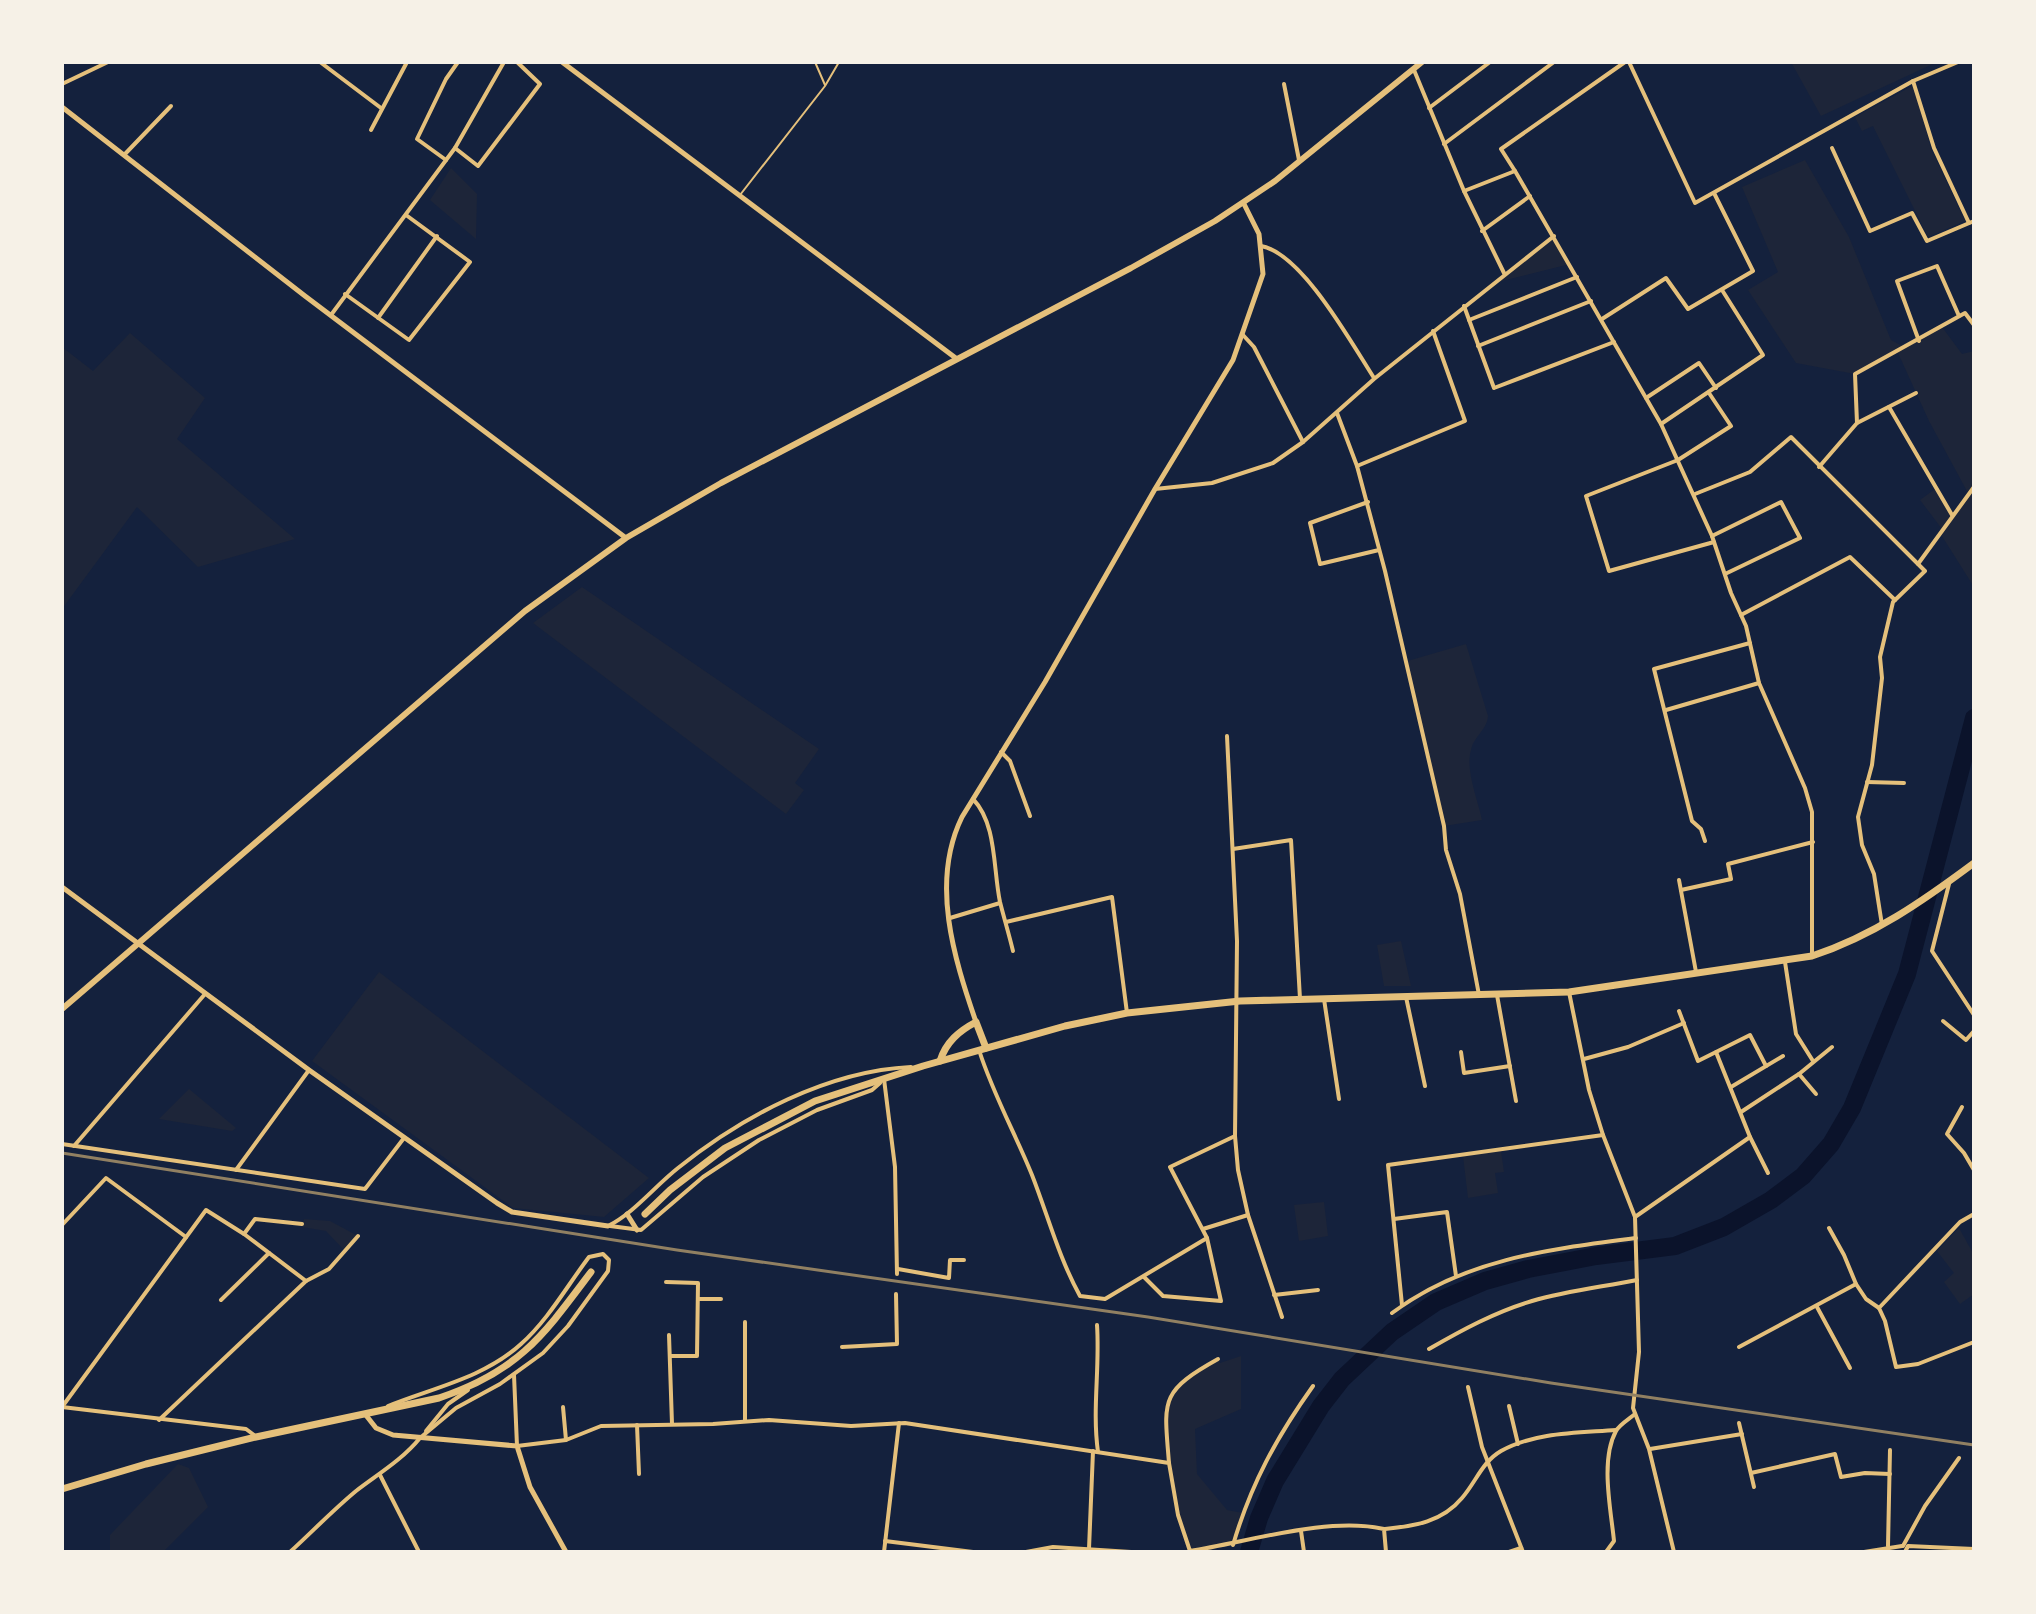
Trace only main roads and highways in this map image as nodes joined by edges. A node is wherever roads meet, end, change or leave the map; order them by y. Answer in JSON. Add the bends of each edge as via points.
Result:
{"nodes":[{"id":1,"x":1422,"y":62,"type":"edge"},
{"id":2,"x":1413,"y":66,"type":"edge"},
{"id":3,"x":1974,"y":863,"type":"edge"},
{"id":4,"x":62,"y":1009,"type":"edge"},
{"id":5,"x":982,"y":1049,"type":"junction"},
{"id":6,"x":940,"y":1061,"type":"junction"},
{"id":7,"x":645,"y":1214,"type":"dead end"},
{"id":8,"x":591,"y":1272,"type":"dead end"},
{"id":9,"x":62,"y":1489,"type":"edge"}],
"edges":[{"from":1,"to":2,"type":"main road"},
{"from":2,"to":4,"type":"main road","via":[[1244,204],[626,538],[525,611]]},
{"from":3,"to":5,"type":"main road","via":[[1883,927],[1812,956],[1569,992],[1235,1001],[1127,1013]]},
{"from":5,"to":6,"type":"main road"},
{"from":5,"to":6,"type":"main road","via":[[976,1022],[955,1036]]},
{"from":6,"to":7,"type":"main road","via":[[815,1101],[757,1129],[697,1169]]},
{"from":8,"to":9,"type":"main road","via":[[541,1338],[471,1388],[146,1464]]}]}
